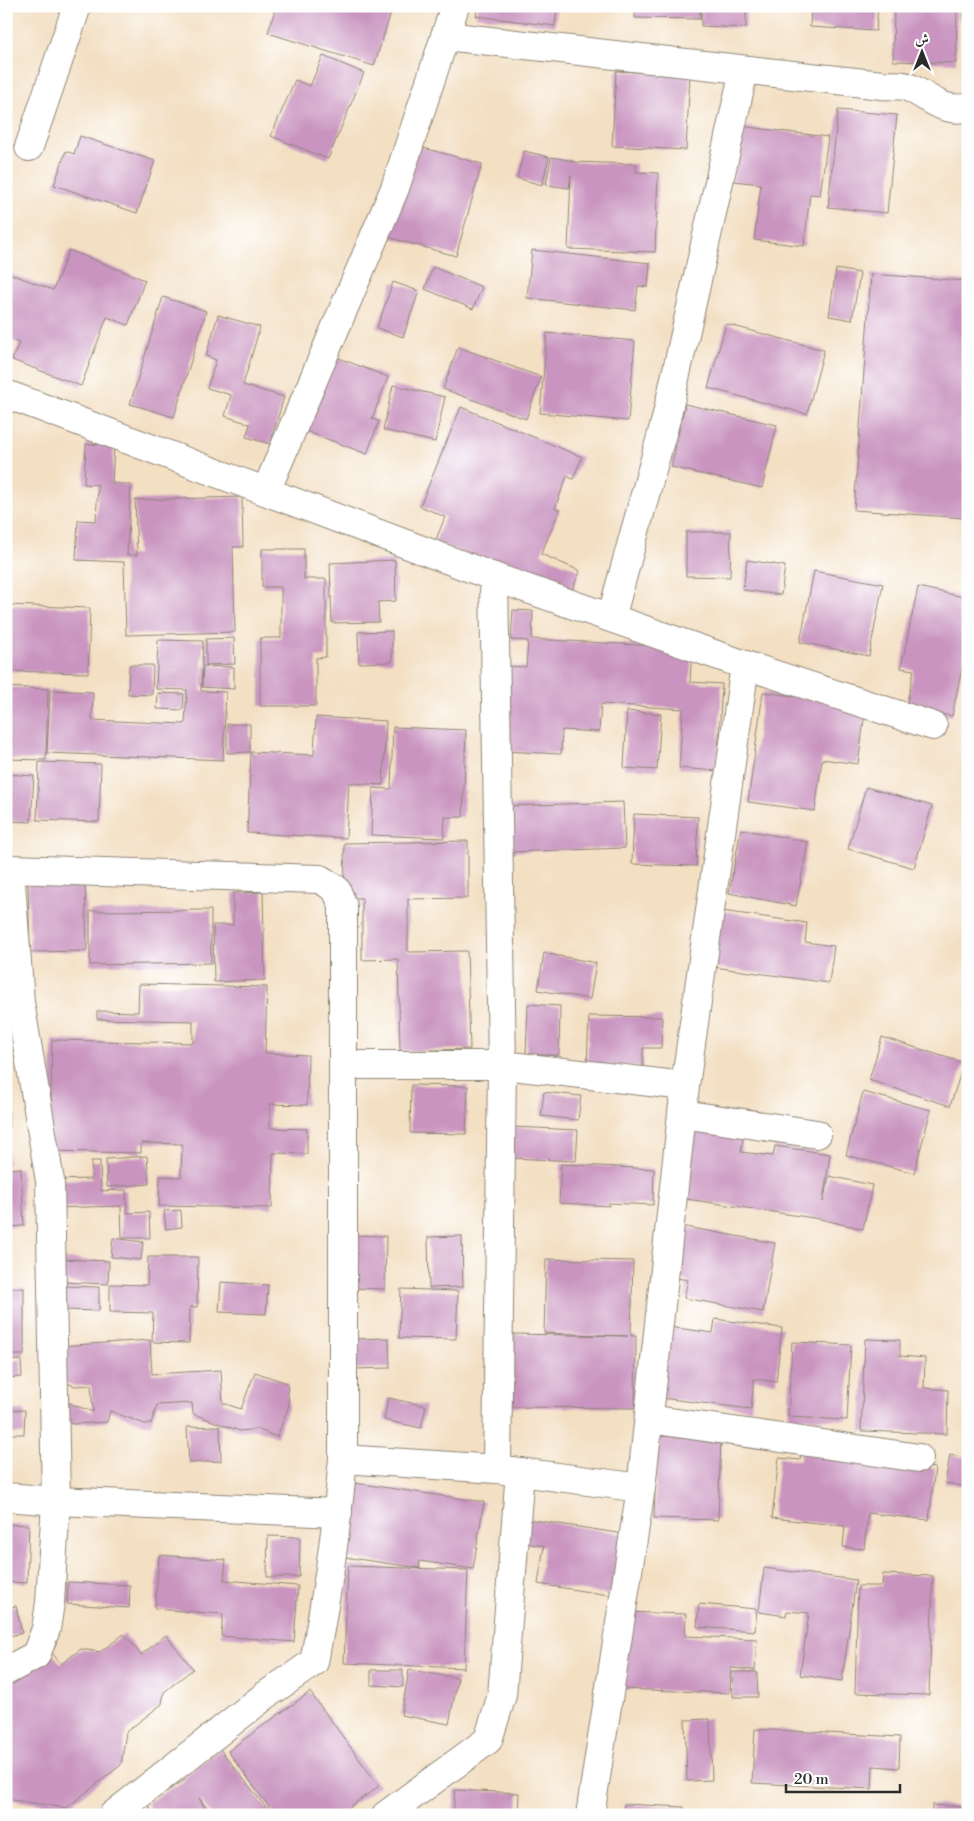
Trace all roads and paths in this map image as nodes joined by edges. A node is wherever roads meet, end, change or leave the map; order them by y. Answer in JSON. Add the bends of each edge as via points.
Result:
{"nodes":[{"id":1,"x":77,"y":6,"type":"edge"},
{"id":2,"x":455,"y":6,"type":"edge"},
{"id":3,"x":445,"y":36,"type":"junction"},
{"id":4,"x":744,"y":70,"type":"junction"},
{"id":5,"x":968,"y":107,"type":"edge"},
{"id":6,"x":29,"y":148,"type":"dead end"},
{"id":7,"x":6,"y":394,"type":"edge"},
{"id":8,"x":266,"y":491,"type":"junction"},
{"id":9,"x":494,"y":577,"type":"junction"},
{"id":10,"x":611,"y":618,"type":"junction"},
{"id":11,"x":745,"y":665,"type":"junction"},
{"id":12,"x":933,"y":726,"type":"dead end"},
{"id":13,"x":8,"y":868,"type":"edge"},
{"id":14,"x":502,"y":1064,"type":"junction"},
{"id":15,"x":343,"y":1065,"type":"junction"},
{"id":16,"x":685,"y":1086,"type":"junction"},
{"id":17,"x":682,"y":1114,"type":"junction"},
{"id":18,"x":817,"y":1134,"type":"dead end"},
{"id":19,"x":648,"y":1419,"type":"junction"},
{"id":20,"x":919,"y":1458,"type":"dead end"},
{"id":21,"x":343,"y":1459,"type":"junction"},
{"id":22,"x":508,"y":1470,"type":"junction"},
{"id":23,"x":641,"y":1488,"type":"junction"},
{"id":24,"x":6,"y":1497,"type":"edge"},
{"id":25,"x":56,"y":1502,"type":"junction"},
{"id":26,"x":338,"y":1513,"type":"junction"},
{"id":27,"x":6,"y":1671,"type":"edge"},
{"id":28,"x":113,"y":1815,"type":"edge"},
{"id":29,"x":386,"y":1815,"type":"edge"},
{"id":30,"x":590,"y":1815,"type":"edge"}],
"edges":[{"from":1,"to":6,"type":"street"},
{"from":2,"to":3,"type":"street"},
{"from":3,"to":4,"type":"street"},
{"from":3,"to":8,"type":"street","via":[[395,188]]},
{"from":4,"to":5,"type":"street","via":[[908,86],[938,105],[959,110]]},
{"from":4,"to":10,"type":"street","via":[[666,419]]},
{"from":7,"to":8,"type":"street"},
{"from":8,"to":9,"type":"street"},
{"from":9,"to":10,"type":"street"},
{"from":9,"to":14,"type":"street"},
{"from":10,"to":11,"type":"street"},
{"from":11,"to":12,"type":"street"},
{"from":11,"to":16,"type":"street"},
{"from":13,"to":15,"type":"street","via":[[320,879],[336,889],[343,906]]},
{"from":13,"to":25,"type":"street","via":[[20,1002],[50,1181]]},
{"from":14,"to":15,"type":"street"},
{"from":14,"to":16,"type":"street"},
{"from":14,"to":22,"type":"street"},
{"from":15,"to":21,"type":"street"},
{"from":16,"to":17,"type":"street"},
{"from":17,"to":18,"type":"street"},
{"from":17,"to":19,"type":"street"},
{"from":19,"to":20,"type":"street"},
{"from":19,"to":23,"type":"street"},
{"from":21,"to":22,"type":"street"},
{"from":21,"to":26,"type":"street"},
{"from":22,"to":23,"type":"street"},
{"from":22,"to":29,"type":"street","via":[[502,1695],[488,1740]]},
{"from":23,"to":30,"type":"street"},
{"from":24,"to":25,"type":"street"},
{"from":25,"to":26,"type":"street"},
{"from":25,"to":27,"type":"street","via":[[46,1630],[36,1655]]},
{"from":26,"to":28,"type":"street","via":[[314,1662],[266,1695]]}]}
